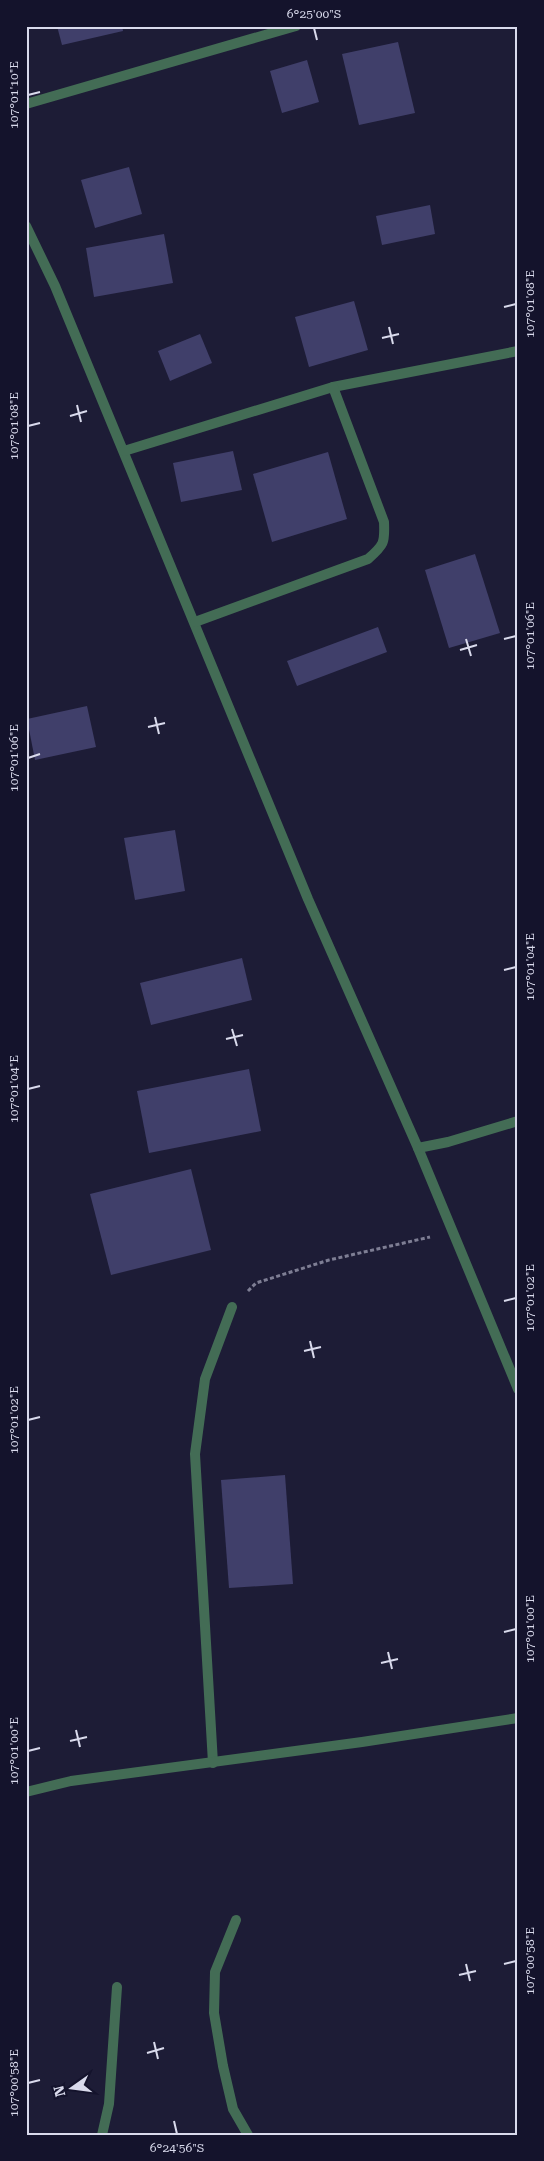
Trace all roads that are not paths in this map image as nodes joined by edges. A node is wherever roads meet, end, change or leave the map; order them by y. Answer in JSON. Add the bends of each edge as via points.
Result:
{"nodes":[{"id":1,"x":296,"y":26,"type":"edge"},
{"id":2,"x":26,"y":104,"type":"edge"},
{"id":3,"x":26,"y":226,"type":"edge"},
{"id":4,"x":518,"y":351,"type":"edge"},
{"id":5,"x":334,"y":388,"type":"junction"},
{"id":6,"x":124,"y":451,"type":"junction"},
{"id":7,"x":195,"y":622,"type":"junction"},
{"id":8,"x":518,"y":1121,"type":"edge"},
{"id":9,"x":418,"y":1148,"type":"junction"},
{"id":10,"x":232,"y":1307,"type":"road end"},
{"id":11,"x":518,"y":1389,"type":"edge"},
{"id":12,"x":518,"y":1718,"type":"edge"},
{"id":13,"x":213,"y":1763,"type":"junction"},
{"id":14,"x":26,"y":1792,"type":"edge"},
{"id":15,"x":236,"y":1920,"type":"dead end"},
{"id":16,"x":117,"y":1987,"type":"dead end"},
{"id":17,"x":102,"y":2135,"type":"edge"},
{"id":18,"x":248,"y":2135,"type":"edge"}],
"edges":[{"from":1,"to":2,"type":"street"},
{"from":3,"to":6,"type":"street","via":[[55,286]]},
{"from":4,"to":5,"type":"street"},
{"from":5,"to":6,"type":"street"},
{"from":5,"to":7,"type":"street","via":[[384,522],[383,546],[368,559]]},
{"from":6,"to":7,"type":"street"},
{"from":7,"to":9,"type":"street","via":[[308,899]]},
{"from":8,"to":9,"type":"street"},
{"from":9,"to":11,"type":"street"},
{"from":10,"to":13,"type":"street","via":[[204,1379],[195,1454]]},
{"from":12,"to":13,"type":"street"},
{"from":13,"to":14,"type":"street","via":[[71,1781]]},
{"from":15,"to":18,"type":"street","via":[[215,1972],[214,2013],[233,2109]]},
{"from":16,"to":17,"type":"street","via":[[109,2104]]}]}
